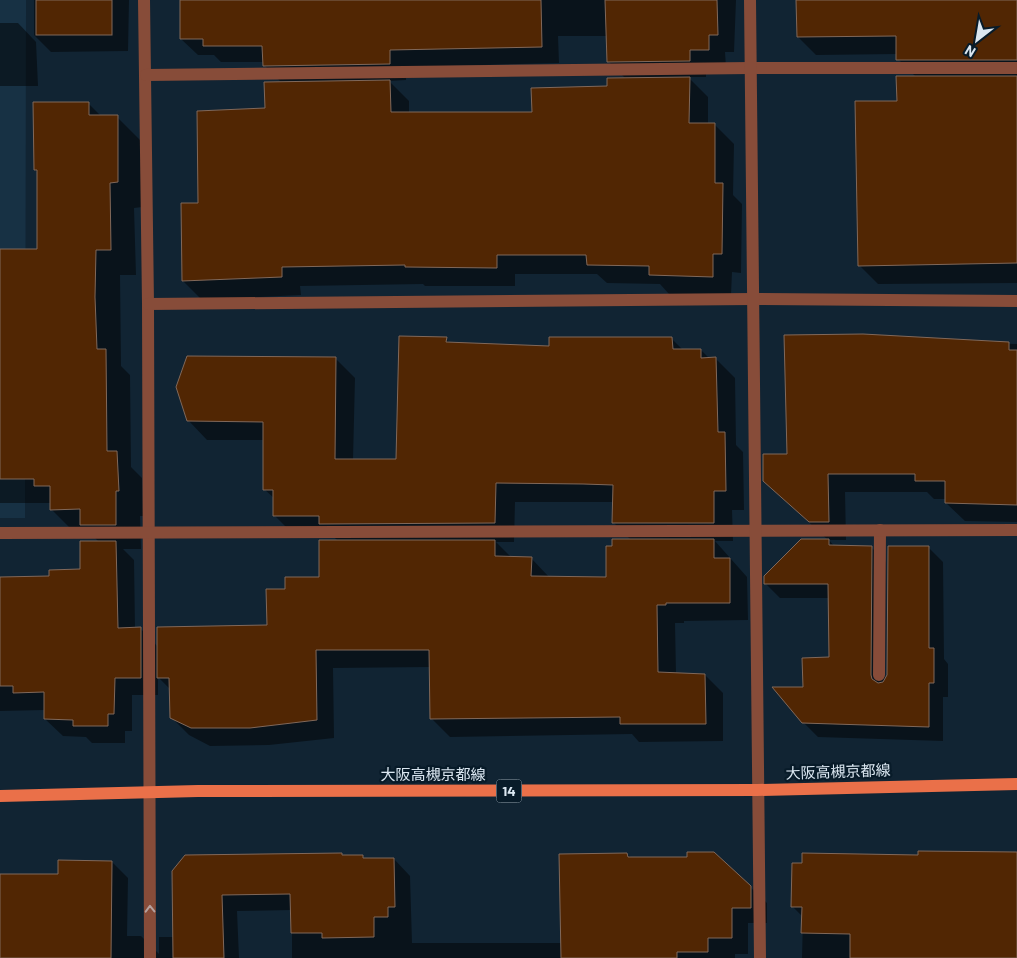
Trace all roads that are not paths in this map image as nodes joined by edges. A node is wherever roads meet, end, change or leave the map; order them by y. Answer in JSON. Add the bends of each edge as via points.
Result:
{"nodes":[{"id":1,"x":144,"y":0,"type":"edge"},
{"id":2,"x":750,"y":0,"type":"edge"},
{"id":3,"x":750,"y":68,"type":"junction"},
{"id":4,"x":1017,"y":68,"type":"edge"},
{"id":5,"x":146,"y":75,"type":"junction"},
{"id":6,"x":754,"y":299,"type":"junction"},
{"id":7,"x":1017,"y":301,"type":"edge"},
{"id":8,"x":148,"y":304,"type":"junction"},
{"id":9,"x":880,"y":530,"type":"junction"},
{"id":10,"x":1017,"y":530,"type":"edge"},
{"id":11,"x":757,"y":531,"type":"junction"},
{"id":12,"x":0,"y":533,"type":"edge"},
{"id":13,"x":149,"y":534,"type":"junction"},
{"id":14,"x":879,"y":675,"type":"dead end"},
{"id":15,"x":1017,"y":784,"type":"edge"},
{"id":16,"x":757,"y":790,"type":"junction"},
{"id":17,"x":149,"y":792,"type":"junction"},
{"id":18,"x":0,"y":796,"type":"edge"},
{"id":19,"x":150,"y":958,"type":"edge"},
{"id":20,"x":760,"y":958,"type":"edge"}],
"edges":[{"from":1,"to":5,"type":"street"},
{"from":2,"to":3,"type":"street"},
{"from":3,"to":4,"type":"street"},
{"from":3,"to":5,"type":"street"},
{"from":3,"to":6,"type":"street"},
{"from":5,"to":8,"type":"street"},
{"from":6,"to":7,"type":"street"},
{"from":6,"to":8,"type":"street"},
{"from":6,"to":11,"type":"street"},
{"from":8,"to":13,"type":"street"},
{"from":9,"to":10,"type":"street"},
{"from":9,"to":11,"type":"street"},
{"from":9,"to":14,"type":"street"},
{"from":11,"to":13,"type":"street"},
{"from":11,"to":16,"type":"street"},
{"from":12,"to":13,"type":"street"},
{"from":13,"to":17,"type":"street"},
{"from":15,"to":16,"type":"main road","name":"大阪高槻京都線","number":"14"},
{"from":16,"to":17,"type":"main road","name":"大阪高槻京都線","number":"14"},
{"from":16,"to":20,"type":"street"},
{"from":17,"to":18,"type":"main road","name":"大阪高槻京都線","number":"14"},
{"from":19,"to":17,"type":"street","one_way":true}]}
